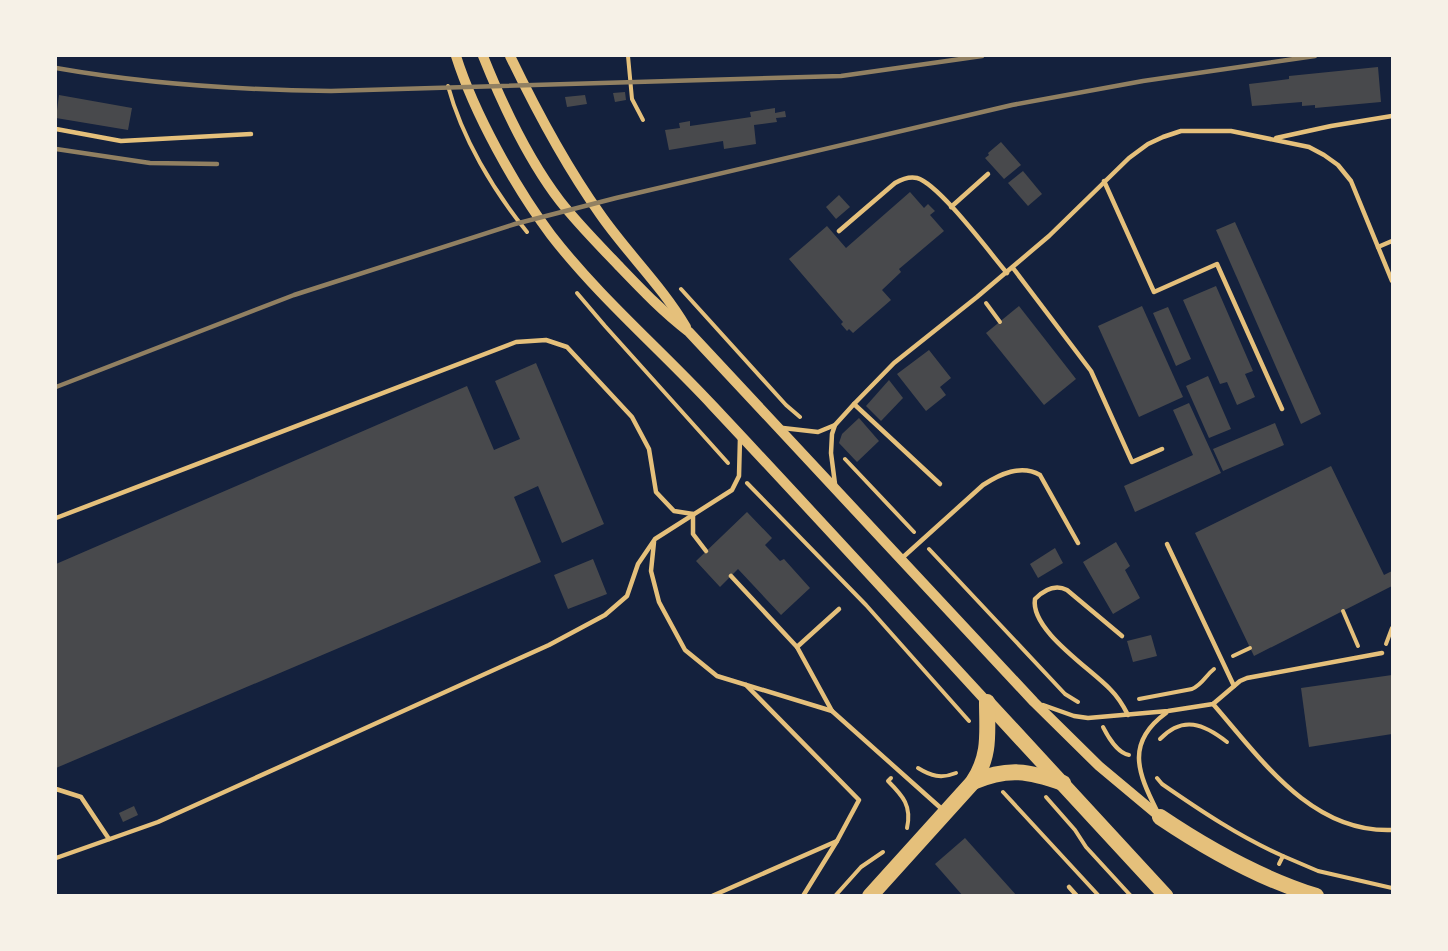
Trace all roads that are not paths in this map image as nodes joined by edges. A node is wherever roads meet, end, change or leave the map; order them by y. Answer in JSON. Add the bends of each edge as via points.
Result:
{"nodes":[{"id":1,"x":456,"y":56,"type":"edge"},
{"id":2,"x":483,"y":56,"type":"edge"},
{"id":3,"x":510,"y":56,"type":"edge"},
{"id":4,"x":1392,"y":116,"type":"edge"},
{"id":5,"x":56,"y":129,"type":"edge"},
{"id":6,"x":251,"y":134,"type":"dead end"},
{"id":7,"x":1274,"y":139,"type":"junction"},
{"id":8,"x":988,"y":174,"type":"dead end"},
{"id":9,"x":1104,"y":181,"type":"junction"},
{"id":10,"x":951,"y":207,"type":"junction"},
{"id":11,"x":839,"y":231,"type":"dead end"},
{"id":12,"x":1392,"y":241,"type":"edge"},
{"id":13,"x":1378,"y":247,"type":"junction"},
{"id":14,"x":1013,"y":268,"type":"junction"},
{"id":15,"x":1007,"y":273,"type":"junction"},
{"id":16,"x":1392,"y":281,"type":"edge"},
{"id":17,"x":689,"y":332,"type":"junction"},
{"id":18,"x":854,"y":404,"type":"junction"},
{"id":19,"x":1282,"y":409,"type":"dead end"},
{"id":20,"x":835,"y":425,"type":"junction"},
{"id":21,"x":778,"y":427,"type":"junction"},
{"id":22,"x":740,"y":435,"type":"junction"},
{"id":23,"x":1162,"y":449,"type":"dead end"},
{"id":24,"x":940,"y":484,"type":"dead end"},
{"id":25,"x":836,"y":489,"type":"junction"},
{"id":26,"x":693,"y":514,"type":"junction"},
{"id":27,"x":56,"y":518,"type":"edge"},
{"id":28,"x":655,"y":539,"type":"junction"},
{"id":29,"x":1078,"y":543,"type":"dead end"},
{"id":30,"x":1167,"y":544,"type":"dead end"},
{"id":31,"x":706,"y":550,"type":"dead end"},
{"id":32,"x":901,"y":559,"type":"junction"},
{"id":33,"x":731,"y":576,"type":"dead end"},
{"id":34,"x":839,"y":609,"type":"dead end"},
{"id":35,"x":1122,"y":636,"type":"dead end"},
{"id":36,"x":797,"y":647,"type":"junction"},
{"id":37,"x":1382,"y":653,"type":"dead end"},
{"id":38,"x":747,"y":685,"type":"junction"},
{"id":39,"x":1234,"y":686,"type":"junction"},
{"id":40,"x":987,"y":702,"type":"junction"},
{"id":41,"x":1034,"y":702,"type":"junction"},
{"id":42,"x":1213,"y":704,"type":"junction"},
{"id":43,"x":832,"y":711,"type":"junction"},
{"id":44,"x":1168,"y":711,"type":"junction"},
{"id":45,"x":1128,"y":716,"type":"junction"},
{"id":46,"x":973,"y":782,"type":"junction"},
{"id":47,"x":1063,"y":783,"type":"junction"},
{"id":48,"x":56,"y":789,"type":"edge"},
{"id":49,"x":945,"y":812,"type":"junction"},
{"id":50,"x":1160,"y":817,"type":"junction"},
{"id":51,"x":1392,"y":830,"type":"edge"},
{"id":52,"x":109,"y":839,"type":"junction"},
{"id":53,"x":837,"y":841,"type":"junction"},
{"id":54,"x":56,"y":858,"type":"edge"},
{"id":55,"x":1069,"y":888,"type":"dead end"},
{"id":56,"x":712,"y":896,"type":"edge"},
{"id":57,"x":803,"y":896,"type":"edge"},
{"id":58,"x":870,"y":896,"type":"edge"},
{"id":59,"x":1077,"y":896,"type":"edge"},
{"id":60,"x":1166,"y":896,"type":"edge"},
{"id":61,"x":1316,"y":896,"type":"edge"}],
"edges":[{"from":1,"to":22,"type":"street","via":[[506,165],[551,235]]},
{"from":2,"to":17,"type":"street","via":[[530,156],[559,200],[662,311]]},
{"from":3,"to":17,"type":"street","via":[[583,189],[672,303]]},
{"from":4,"to":7,"type":"lane"},
{"from":5,"to":6,"type":"lane","via":[[121,141]]},
{"from":7,"to":9,"type":"lane","via":[[1231,131],[1180,131],[1148,144]]},
{"from":7,"to":13,"type":"lane","via":[[1309,147],[1345,172]]},
{"from":8,"to":10,"type":"lane"},
{"from":9,"to":14,"type":"lane"},
{"from":9,"to":19,"type":"lane","via":[[1154,292],[1217,264]]},
{"from":10,"to":11,"type":"lane","via":[[927,183],[906,178]]},
{"from":10,"to":15,"type":"lane"},
{"from":12,"to":13,"type":"lane"},
{"from":13,"to":16,"type":"lane"},
{"from":14,"to":15,"type":"lane"},
{"from":14,"to":23,"type":"lane","via":[[1092,371],[1132,462]]},
{"from":15,"to":18,"type":"lane","via":[[894,363]]},
{"from":17,"to":21,"type":"street"},
{"from":18,"to":20,"type":"lane"},
{"from":18,"to":24,"type":"lane"},
{"from":20,"to":21,"type":"lane","via":[[818,432]]},
{"from":20,"to":25,"type":"lane","via":[[831,443]]},
{"from":21,"to":25,"type":"street"},
{"from":22,"to":26,"type":"lane","via":[[740,476],[736,484],[726,495]]},
{"from":22,"to":40,"type":"street"},
{"from":25,"to":32,"type":"street"},
{"from":26,"to":27,"type":"lane","via":[[674,511],[656,492],[649,449],[632,417],[567,347],[546,340],[516,342]]},
{"from":26,"to":28,"type":"lane"},
{"from":26,"to":31,"type":"lane","via":[[693,534]]},
{"from":28,"to":38,"type":"lane","via":[[651,571],[659,602],[685,650],[717,676]]},
{"from":28,"to":52,"type":"lane","via":[[638,564],[627,596],[605,615],[549,645],[158,822]]},
{"from":29,"to":32,"type":"lane","via":[[1040,475],[1020,470],[994,477],[983,485]]},
{"from":30,"to":39,"type":"lane"},
{"from":32,"to":41,"type":"street"},
{"from":33,"to":36,"type":"lane"},
{"from":34,"to":36,"type":"lane"},
{"from":35,"to":45,"type":"lane","via":[[1073,592],[1062,587],[1049,589],[1035,599],[1036,615],[1046,629],[1110,689]]},
{"from":36,"to":43,"type":"lane"},
{"from":37,"to":39,"type":"lane","via":[[1260,675]]},
{"from":38,"to":43,"type":"lane"},
{"from":38,"to":53,"type":"lane","via":[[859,800]]},
{"from":39,"to":42,"type":"lane"},
{"from":40,"to":46,"type":"highway","via":[[987,747],[982,769]]},
{"from":40,"to":47,"type":"main road"},
{"from":41,"to":45,"type":"lane","via":[[1074,716]]},
{"from":41,"to":50,"type":"street","via":[[1099,766]]},
{"from":42,"to":44,"type":"lane"},
{"from":42,"to":51,"type":"lane","via":[[1267,766],[1314,808],[1346,824]]},
{"from":43,"to":49,"type":"lane"},
{"from":44,"to":45,"type":"lane"},
{"from":44,"to":50,"type":"lane","via":[[1149,729],[1139,757],[1141,779]]},
{"from":46,"to":47,"type":"highway","via":[[1007,771]]},
{"from":46,"to":49,"type":"highway"},
{"from":47,"to":60,"type":"main road"},
{"from":48,"to":52,"type":"lane","via":[[81,797]]},
{"from":49,"to":58,"type":"highway"},
{"from":50,"to":61,"type":"highway","via":[[1244,868]]},
{"from":52,"to":54,"type":"lane"},
{"from":53,"to":56,"type":"lane"},
{"from":53,"to":57,"type":"lane"},
{"from":55,"to":59,"type":"lane"}]}
